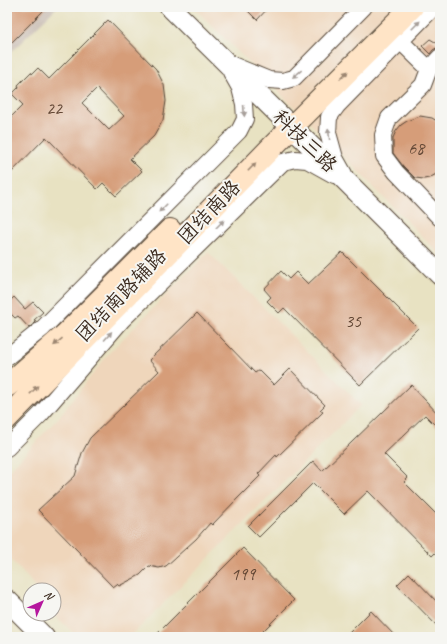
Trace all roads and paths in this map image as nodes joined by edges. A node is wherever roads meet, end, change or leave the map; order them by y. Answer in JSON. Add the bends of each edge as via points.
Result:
{"nodes":[{"id":1,"x":170,"y":7,"type":"edge"},
{"id":2,"x":364,"y":7,"type":"edge"},
{"id":3,"x":392,"y":7,"type":"edge"},
{"id":4,"x":412,"y":7,"type":"edge"},
{"id":5,"x":434,"y":7,"type":"edge"},
{"id":6,"x":395,"y":35,"type":"junction"},
{"id":7,"x":440,"y":57,"type":"edge"},
{"id":8,"x":225,"y":62,"type":"junction"},
{"id":9,"x":429,"y":69,"type":"junction"},
{"id":10,"x":286,"y":122,"type":"junction"},
{"id":11,"x":349,"y":183,"type":"junction"},
{"id":12,"x":440,"y":218,"type":"edge"},
{"id":13,"x":440,"y":275,"type":"edge"},
{"id":14,"x":7,"y":357,"type":"edge"},
{"id":15,"x":7,"y":386,"type":"edge"},
{"id":16,"x":7,"y":418,"type":"edge"},
{"id":17,"x":7,"y":448,"type":"edge"},
{"id":18,"x":7,"y":600,"type":"edge"},
{"id":19,"x":7,"y":619,"type":"edge"},
{"id":20,"x":25,"y":637,"type":"edge"},
{"id":21,"x":44,"y":637,"type":"edge"}],
"edges":[{"from":1,"to":8,"type":"street","name":"科技三路"},
{"from":2,"to":8,"type":"street","one_way":true,"via":[[294,78],[283,81],[269,80]]},
{"from":3,"to":10,"type":"main road","name":"团结南路"},
{"from":4,"to":6,"type":"main road","name":"团结南路"},
{"from":6,"to":5,"type":"street","one_way":true},
{"from":6,"to":9,"type":"street"},
{"from":10,"to":6,"type":"main road","name":"团结南路","one_way":true},
{"from":11,"to":6,"type":"street","one_way":true,"via":[[332,149],[328,133],[329,117]]},
{"from":7,"to":9,"type":"street"},
{"from":8,"to":10,"type":"street","name":"科技三路"},
{"from":8,"to":14,"type":"street","name":"团结南路辅路","one_way":true,"via":[[240,88],[244,104],[245,119],[239,131],[42,329]]},
{"from":9,"to":12,"type":"street","via":[[422,85],[389,118],[383,135],[384,156]]},
{"from":10,"to":11,"type":"street","name":"科技三路"},
{"from":10,"to":15,"type":"main road","name":"团结南路","one_way":true,"via":[[66,334]]},
{"from":16,"to":10,"type":"main road","name":"团结南路","one_way":true},
{"from":11,"to":13,"type":"street","name":"科技三路"},
{"from":17,"to":11,"type":"street","name":"团结南路辅路","one_way":true,"via":[[122,320],[283,162],[307,160]]},
{"from":18,"to":21,"type":"street"},
{"from":19,"to":20,"type":"street"}]}
